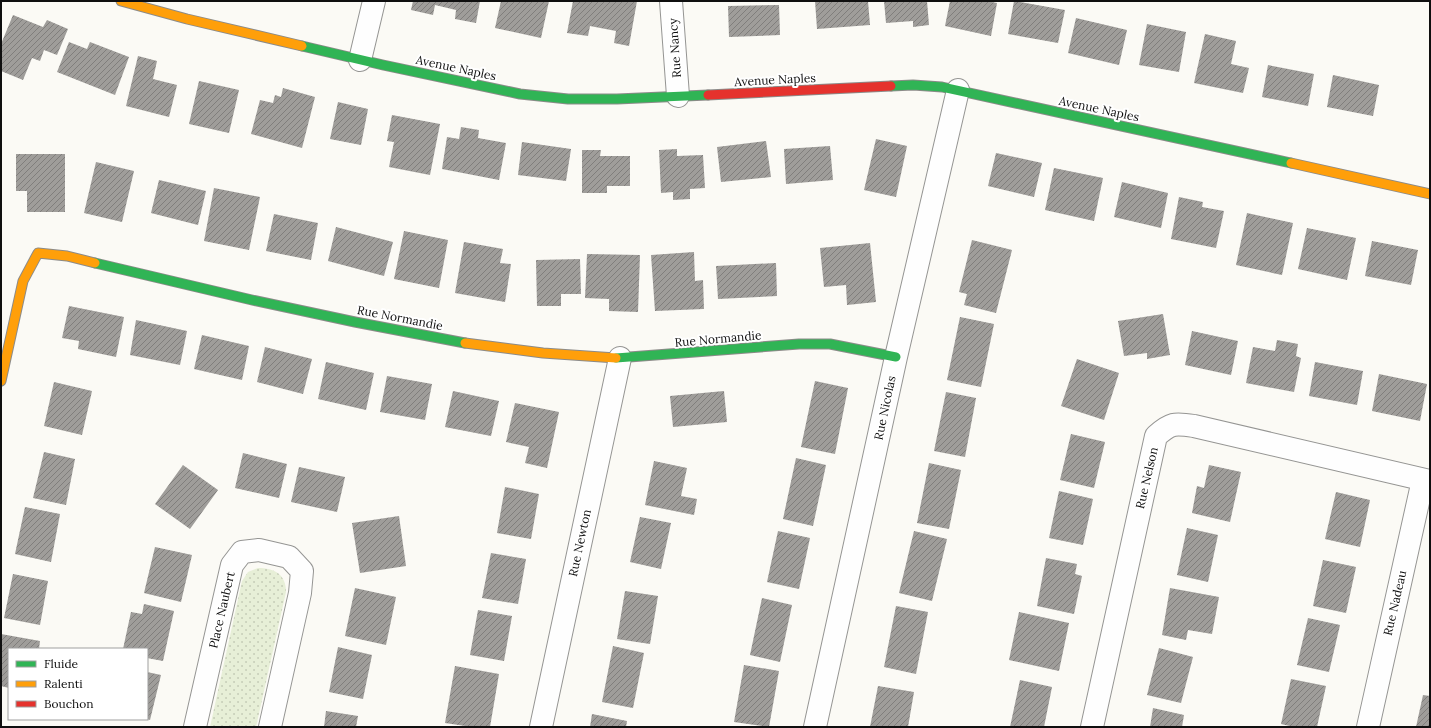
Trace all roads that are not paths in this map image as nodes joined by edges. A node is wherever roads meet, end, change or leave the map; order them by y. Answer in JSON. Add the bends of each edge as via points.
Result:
{"nodes":[{"id":1,"x":121,"y":1,"type":"edge"},
{"id":2,"x":374,"y":1,"type":"edge"},
{"id":3,"x":672,"y":1,"type":"edge"},
{"id":4,"x":360,"y":60,"type":"junction"},
{"id":5,"x":958,"y":90,"type":"junction"},
{"id":6,"x":678,"y":96,"type":"junction"},
{"id":7,"x":1430,"y":194,"type":"edge"},
{"id":8,"x":896,"y":357,"type":"junction"},
{"id":9,"x":620,"y":358,"type":"junction"},
{"id":10,"x":1,"y":381,"type":"edge"},
{"id":11,"x":1426,"y":481,"type":"edge"},
{"id":12,"x":195,"y":727,"type":"edge"},
{"id":13,"x":270,"y":727,"type":"edge"},
{"id":14,"x":540,"y":727,"type":"edge"},
{"id":15,"x":815,"y":727,"type":"edge"},
{"id":16,"x":1092,"y":727,"type":"edge"},
{"id":17,"x":1368,"y":727,"type":"edge"}],
"edges":[{"from":1,"to":4,"type":"street","name":"Avenue Naples","via":[[173,16]]},
{"from":2,"to":4,"type":"street"},
{"from":3,"to":6,"type":"street","name":"Rue Nancy"},
{"from":4,"to":6,"type":"street","name":"Avenue Naples","via":[[488,88],[544,96],[591,99]]},
{"from":5,"to":6,"type":"street","name":"Avenue Naples","via":[[914,85]]},
{"from":5,"to":7,"type":"street","name":"Avenue Naples"},
{"from":5,"to":8,"type":"street","name":"Rue Nicolas"},
{"from":8,"to":9,"type":"street","name":"Rue Normandie","via":[[830,344],[807,344]]},
{"from":8,"to":15,"type":"street","name":"Rue Nicolas"},
{"from":9,"to":10,"type":"street","name":"Rue Normandie","via":[[543,353],[459,342],[259,301],[68,256],[38,253],[23,281]]},
{"from":9,"to":14,"type":"street","name":"Rue Newton"},
{"from":11,"to":16,"type":"street","name":"Rue Nelson","via":[[1194,426],[1178,424],[1166,427],[1156,436]]},
{"from":11,"to":17,"type":"street","name":"Rue Nadeau"},
{"from":12,"to":13,"type":"street","name":"Place Naubert","via":[[232,565],[242,552],[259,550],[289,558],[302,571],[300,594]]}]}
